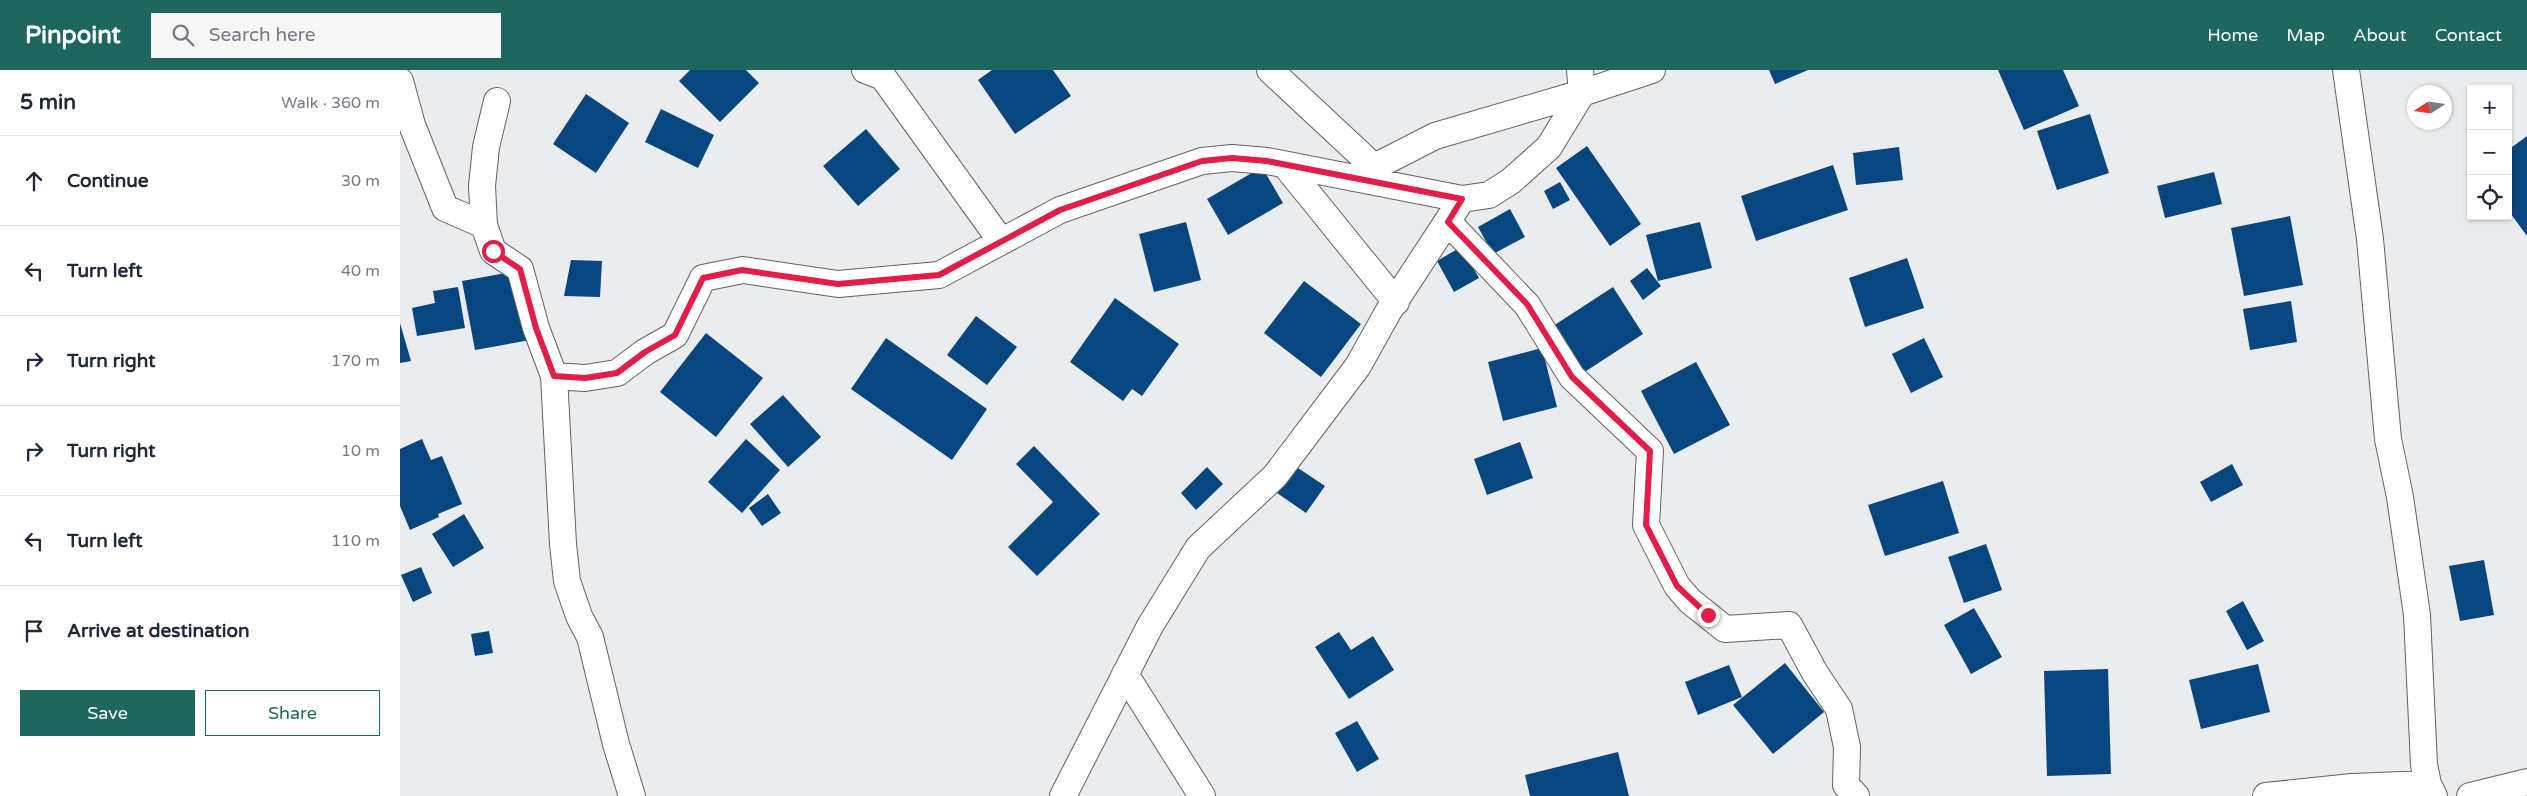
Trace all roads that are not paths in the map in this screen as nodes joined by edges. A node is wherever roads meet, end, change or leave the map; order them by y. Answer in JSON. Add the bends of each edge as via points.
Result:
{"nodes":[{"id":1,"x":865,"y":70,"type":"edge"},
{"id":2,"x":1270,"y":70,"type":"edge"},
{"id":3,"x":1652,"y":70,"type":"edge"},
{"id":4,"x":2346,"y":70,"type":"edge"},
{"id":5,"x":400,"y":81,"type":"edge"},
{"id":6,"x":1581,"y":82,"type":"edge"},
{"id":7,"x":497,"y":101,"type":"dead end"},
{"id":8,"x":1285,"y":165,"type":"junction"},
{"id":9,"x":1363,"y":172,"type":"junction"},
{"id":10,"x":1462,"y":199,"type":"junction"},
{"id":11,"x":1448,"y":222,"type":"junction"},
{"id":12,"x":484,"y":225,"type":"junction"},
{"id":13,"x":1001,"y":241,"type":"junction"},
{"id":14,"x":1396,"y":302,"type":"junction"},
{"id":15,"x":554,"y":376,"type":"junction"},
{"id":16,"x":1124,"y":674,"type":"junction"},
{"id":17,"x":2527,"y":782,"type":"edge"},
{"id":18,"x":2431,"y":790,"type":"edge"},
{"id":19,"x":632,"y":796,"type":"edge"},
{"id":20,"x":1063,"y":796,"type":"edge"},
{"id":21,"x":1202,"y":796,"type":"edge"},
{"id":22,"x":1856,"y":796,"type":"edge"},
{"id":23,"x":2266,"y":796,"type":"edge"},
{"id":24,"x":2470,"y":796,"type":"edge"}],
"edges":[{"from":1,"to":13,"type":"street","via":[[883,77]]},
{"from":2,"to":9,"type":"street"},
{"from":3,"to":6,"type":"street"},
{"from":4,"to":18,"type":"street","via":[[2370,239],[2388,439],[2417,615],[2423,701],[2421,741]]},
{"from":5,"to":12,"type":"street","via":[[412,125],[445,208]]},
{"from":6,"to":9,"type":"street","via":[[1435,136]]},
{"from":6,"to":10,"type":"street","via":[[1549,147],[1511,181],[1489,195]]},
{"from":7,"to":12,"type":"street","via":[[486,147],[482,186]]},
{"from":8,"to":9,"type":"street"},
{"from":8,"to":13,"type":"street","via":[[1232,158],[1202,161],[1060,210]]},
{"from":8,"to":14,"type":"street"},
{"from":9,"to":10,"type":"street"},
{"from":10,"to":11,"type":"street"},
{"from":11,"to":14,"type":"street"},
{"from":11,"to":22,"type":"street","via":[[1527,304],[1572,377],[1650,451],[1646,525],[1677,586],[1725,629],[1789,625],[1839,709],[1847,747],[1846,785]]},
{"from":12,"to":15,"type":"street","via":[[493,251],[520,269],[536,328]]},
{"from":13,"to":15,"type":"street","via":[[939,275],[838,284],[742,270],[703,278],[675,335],[617,373],[585,378]]},
{"from":14,"to":16,"type":"street","via":[[1358,366],[1275,476],[1198,548]]},
{"from":15,"to":19,"type":"street","via":[[568,581],[579,616],[590,637],[613,735]]},
{"from":16,"to":20,"type":"street"},
{"from":16,"to":21,"type":"street"},
{"from":17,"to":24,"type":"street"},
{"from":18,"to":23,"type":"street","via":[[2352,787]]}]}
